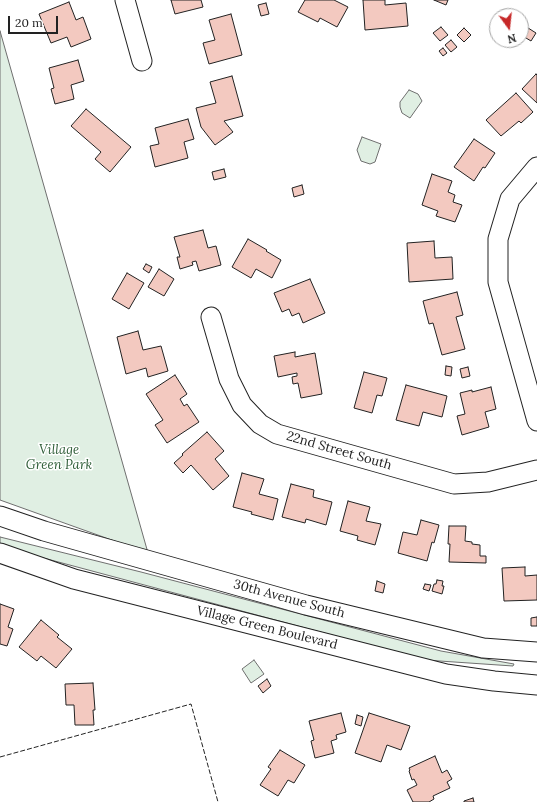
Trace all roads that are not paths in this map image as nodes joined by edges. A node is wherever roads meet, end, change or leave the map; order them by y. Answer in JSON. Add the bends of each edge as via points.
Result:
{"nodes":[{"id":1,"x":125,"y":0,"type":"edge"},
{"id":2,"x":142,"y":61,"type":"dead end"},
{"id":3,"x":537,"y":167,"type":"edge"},
{"id":4,"x":210,"y":317,"type":"dead end"},
{"id":5,"x":537,"y":421,"type":"edge"},
{"id":6,"x":537,"y":470,"type":"edge"},
{"id":7,"x":0,"y":516,"type":"edge"},
{"id":8,"x":0,"y":553,"type":"edge"},
{"id":9,"x":537,"y":652,"type":"edge"},
{"id":10,"x":537,"y":685,"type":"edge"}],
"edges":[{"from":1,"to":2,"type":"street"},
{"from":3,"to":5,"type":"street","via":[[510,199],[498,240],[498,282]]},
{"from":4,"to":6,"type":"street","name":"22nd Street South","via":[[228,379],[242,405],[260,424],[277,434],[454,484],[488,482]]},
{"from":7,"to":9,"type":"street","name":"30th Avenue South","via":[[44,531],[314,607],[483,648]]},
{"from":8,"to":10,"type":"street","name":"Village Green Boulevard","via":[[74,579],[446,674]]}]}
